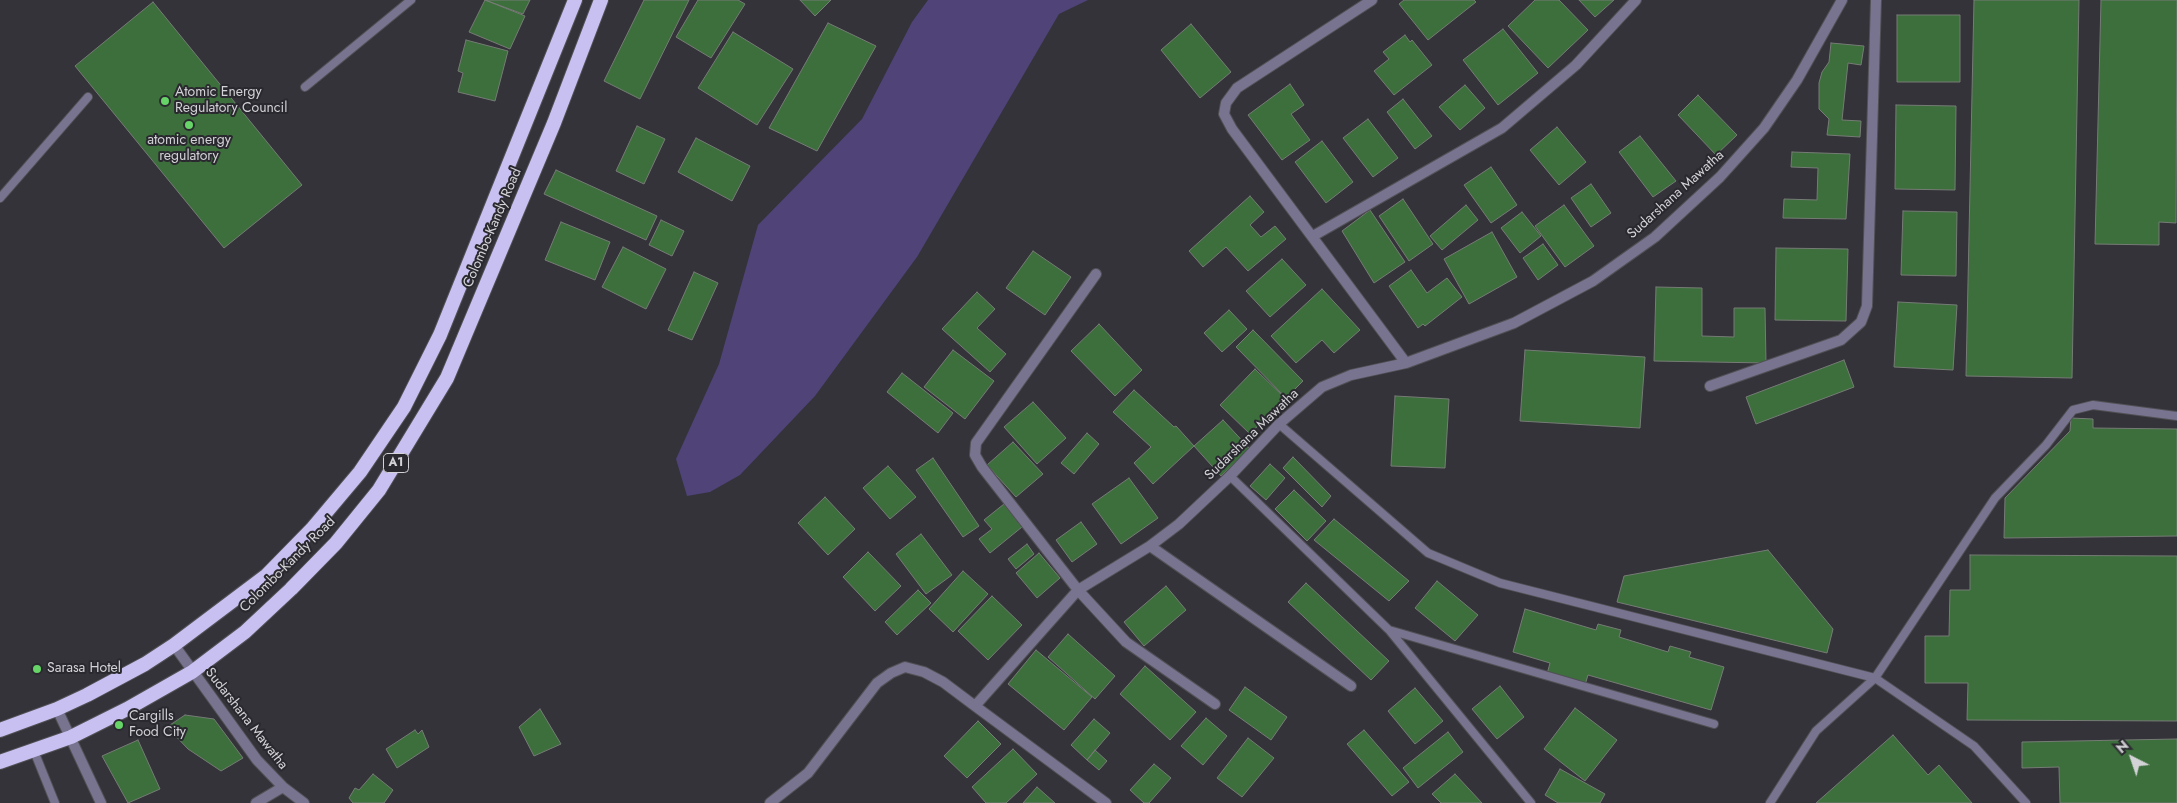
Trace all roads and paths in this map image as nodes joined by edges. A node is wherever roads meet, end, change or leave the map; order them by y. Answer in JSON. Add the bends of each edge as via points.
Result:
{"nodes":[{"id":1,"x":411,"y":0,"type":"edge"},
{"id":2,"x":575,"y":0,"type":"edge"},
{"id":3,"x":601,"y":0,"type":"edge"},
{"id":4,"x":1372,"y":0,"type":"edge"},
{"id":5,"x":1636,"y":0,"type":"edge"},
{"id":6,"x":1842,"y":0,"type":"edge"},
{"id":7,"x":1876,"y":0,"type":"edge"},
{"id":8,"x":305,"y":87,"type":"dead end"},
{"id":9,"x":88,"y":97,"type":"dead end"},
{"id":10,"x":0,"y":198,"type":"edge"},
{"id":11,"x":1314,"y":236,"type":"junction"},
{"id":12,"x":1096,"y":274,"type":"dead end"},
{"id":13,"x":1406,"y":363,"type":"junction"},
{"id":14,"x":1710,"y":386,"type":"dead end"},
{"id":15,"x":2177,"y":416,"type":"edge"},
{"id":16,"x":1280,"y":424,"type":"junction"},
{"id":17,"x":1230,"y":476,"type":"junction"},
{"id":18,"x":1150,"y":546,"type":"junction"},
{"id":19,"x":1078,"y":590,"type":"junction"},
{"id":20,"x":1389,"y":630,"type":"junction"},
{"id":21,"x":174,"y":645,"type":"junction"},
{"id":22,"x":192,"y":672,"type":"junction"},
{"id":23,"x":1875,"y":678,"type":"junction"},
{"id":24,"x":1351,"y":686,"type":"dead end"},
{"id":25,"x":1215,"y":704,"type":"dead end"},
{"id":26,"x":975,"y":706,"type":"junction"},
{"id":27,"x":57,"y":709,"type":"junction"},
{"id":28,"x":1714,"y":724,"type":"dead end"},
{"id":29,"x":0,"y":730,"type":"edge"},
{"id":30,"x":71,"y":738,"type":"junction"},
{"id":31,"x":34,"y":751,"type":"junction"},
{"id":32,"x":0,"y":762,"type":"edge"},
{"id":33,"x":283,"y":787,"type":"junction"},
{"id":34,"x":56,"y":803,"type":"edge"},
{"id":35,"x":101,"y":803,"type":"edge"},
{"id":36,"x":256,"y":803,"type":"edge"},
{"id":37,"x":304,"y":803,"type":"edge"},
{"id":38,"x":770,"y":803,"type":"edge"},
{"id":39,"x":1106,"y":803,"type":"edge"},
{"id":40,"x":1531,"y":803,"type":"edge"},
{"id":41,"x":1770,"y":803,"type":"edge"},
{"id":42,"x":2026,"y":803,"type":"edge"}],
"edges":[{"from":1,"to":8,"type":"lane"},
{"from":2,"to":21,"type":"highway","name":"Colombo-Kandy Road","number":"A1","via":[[440,335],[404,407],[360,472],[312,529],[267,574]]},
{"from":3,"to":22,"type":"highway","name":"Colombo-Kandy Road","number":"A1","via":[[554,123],[447,378],[420,425],[379,490],[336,543],[245,632]]},
{"from":4,"to":11,"type":"street","via":[[1237,88],[1226,103],[1224,114],[1232,129]]},
{"from":5,"to":11,"type":"street","via":[[1576,65],[1502,128]]},
{"from":6,"to":13,"type":"street","name":"Sudarshana Mawatha","via":[[1797,80],[1764,128],[1720,177],[1654,237],[1592,281],[1514,323]]},
{"from":7,"to":14,"type":"street","via":[[1867,306],[1861,322],[1842,340]]},
{"from":9,"to":10,"type":"lane"},
{"from":11,"to":13,"type":"street"},
{"from":12,"to":19,"type":"street","via":[[976,443],[975,449],[982,467]]},
{"from":13,"to":16,"type":"street","name":"Sudarshana Mawatha","via":[[1351,375],[1322,387]]},
{"from":15,"to":23,"type":"lane","via":[[2093,405],[2073,410],[2046,445],[1995,498]]},
{"from":16,"to":17,"type":"street","name":"Sudarshana Mawatha"},
{"from":16,"to":23,"type":"lane","via":[[1428,553],[1500,583]]},
{"from":17,"to":18,"type":"street","name":"Sudarshana Mawatha","via":[[1179,524]]},
{"from":17,"to":20,"type":"lane"},
{"from":18,"to":19,"type":"street","name":"Sudarshana Mawatha"},
{"from":18,"to":24,"type":"street"},
{"from":19,"to":25,"type":"street","via":[[1126,642]]},
{"from":19,"to":26,"type":"street","name":"Sudarshana Mawatha"},
{"from":20,"to":28,"type":"lane"},
{"from":20,"to":40,"type":"lane"},
{"from":21,"to":22,"type":"street","name":"Sudarshana Mawatha"},
{"from":21,"to":27,"type":"highway","name":"Colombo-Kandy Road","number":"A1","via":[[145,664]]},
{"from":22,"to":30,"type":"highway","name":"Colombo-Kandy Road","number":"A1"},
{"from":22,"to":33,"type":"street","name":"Sudarshana Mawatha","via":[[257,760]]},
{"from":23,"to":41,"type":"lane","via":[[1816,731]]},
{"from":23,"to":42,"type":"lane","via":[[1974,746]]},
{"from":26,"to":38,"type":"street","via":[[924,672],[905,667],[891,673],[877,683],[808,773]]},
{"from":26,"to":39,"type":"street"},
{"from":27,"to":29,"type":"highway","name":"Colombo-Kandy Road","number":"A1"},
{"from":27,"to":30,"type":"street"},
{"from":30,"to":31,"type":"highway","name":"Colombo-Kandy Road","number":"A1"},
{"from":30,"to":35,"type":"street"},
{"from":31,"to":32,"type":"highway","name":"Colombo-Kandy Road","number":"A1"},
{"from":31,"to":34,"type":"lane"},
{"from":33,"to":36,"type":"street"},
{"from":33,"to":37,"type":"street","name":"Sudarshana Mawatha"}]}
